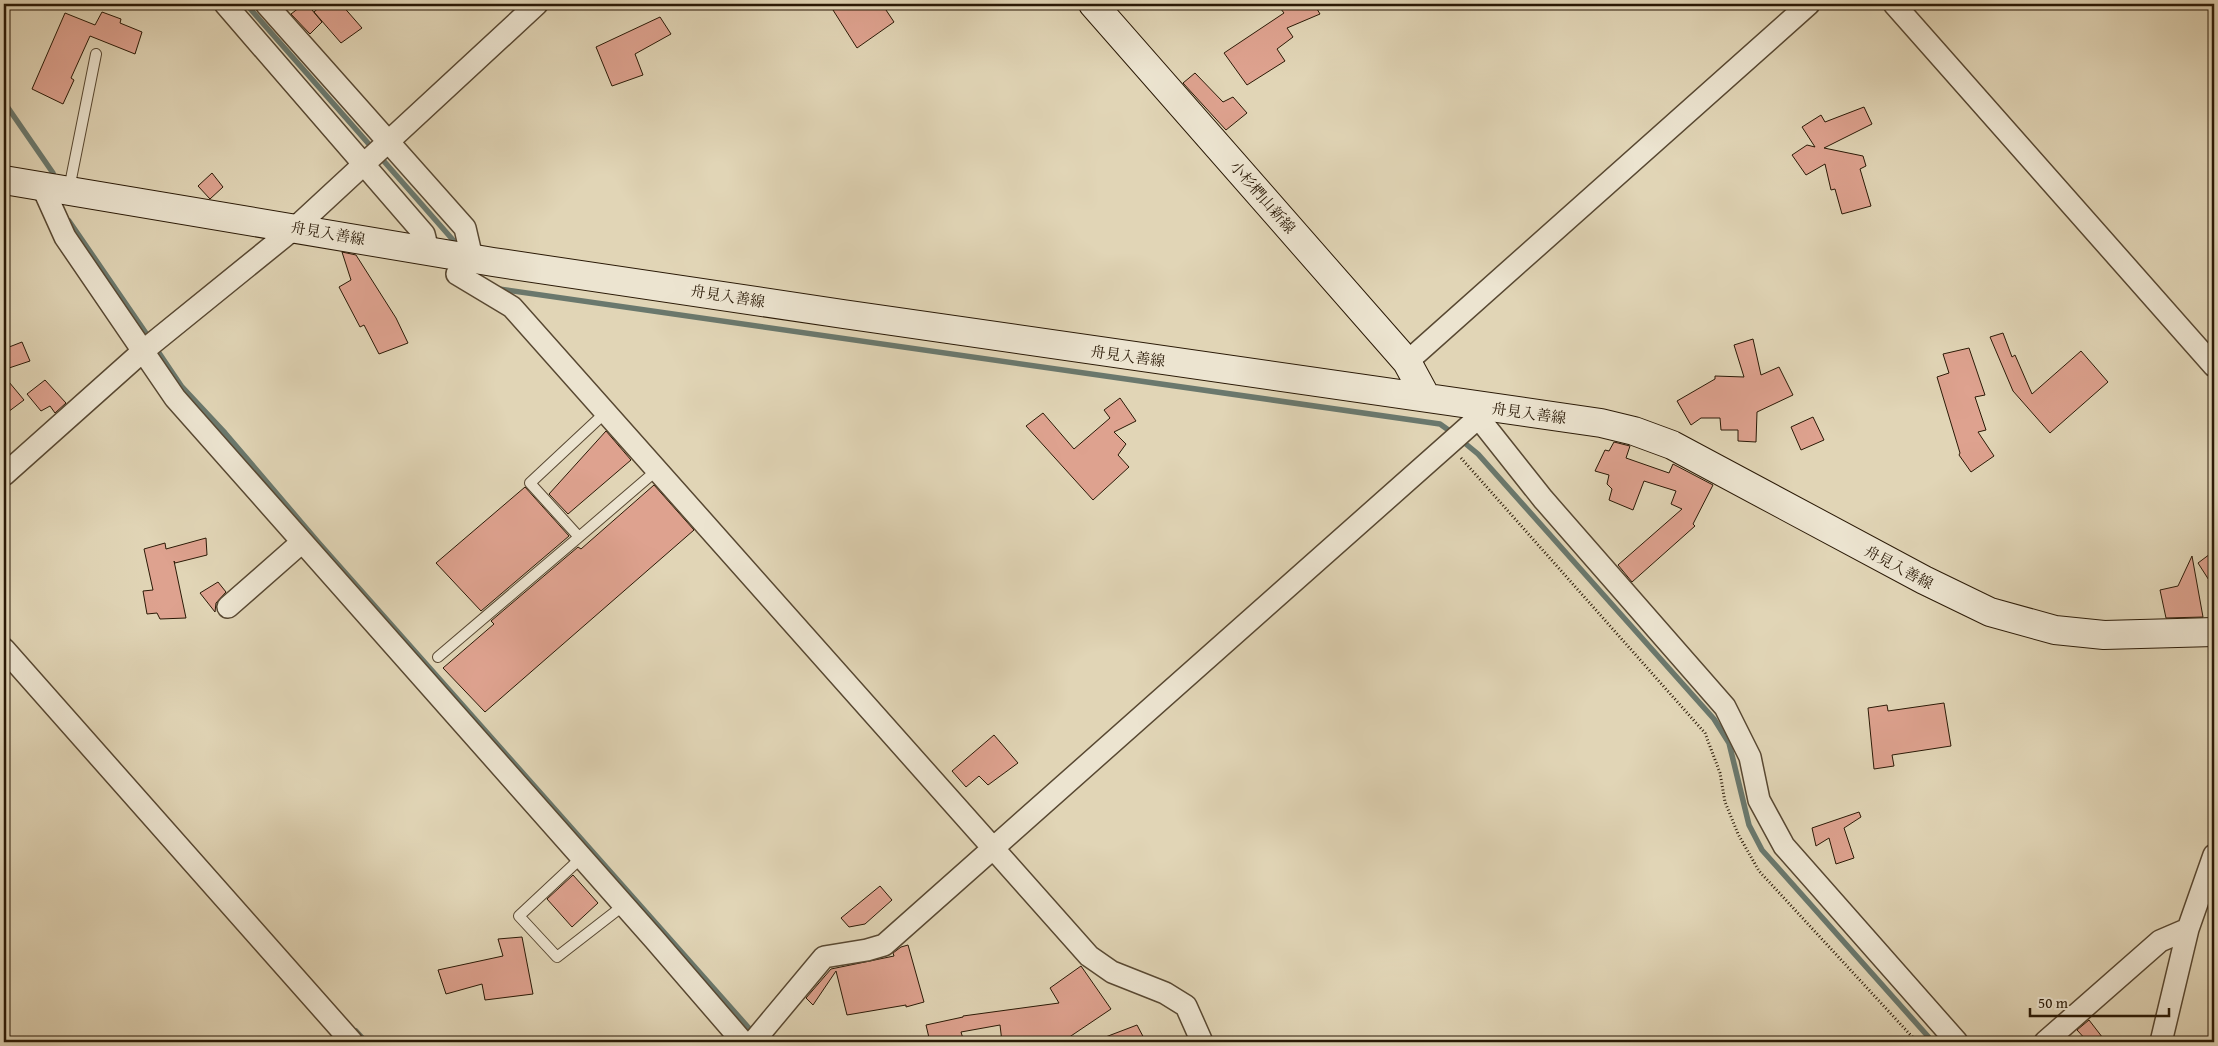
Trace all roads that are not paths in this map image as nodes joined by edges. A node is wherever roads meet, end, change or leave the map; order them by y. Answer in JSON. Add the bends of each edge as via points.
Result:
{"nodes":[{"id":1,"x":225,"y":4,"type":"edge"},
{"id":2,"x":266,"y":4,"type":"edge"},
{"id":3,"x":537,"y":4,"type":"edge"},
{"id":4,"x":1092,"y":4,"type":"edge"},
{"id":5,"x":1809,"y":4,"type":"edge"},
{"id":6,"x":1894,"y":4,"type":"edge"},
{"id":7,"x":96,"y":54,"type":"dead end"},
{"id":8,"x":377,"y":153,"type":"junction"},
{"id":9,"x":4,"y":180,"type":"edge"},
{"id":10,"x":42,"y":186,"type":"junction"},
{"id":11,"x":69,"y":190,"type":"junction"},
{"id":12,"x":296,"y":228,"type":"junction"},
{"id":13,"x":428,"y":250,"type":"junction"},
{"id":14,"x":472,"y":258,"type":"junction"},
{"id":15,"x":143,"y":351,"type":"junction"},
{"id":16,"x":1406,"y":362,"type":"junction"},
{"id":17,"x":2214,"y":366,"type":"edge"},
{"id":18,"x":1426,"y":397,"type":"junction"},
{"id":19,"x":1473,"y":411,"type":"junction"},
{"id":20,"x":606,"y":412,"type":"junction"},
{"id":21,"x":657,"y":470,"type":"junction"},
{"id":22,"x":4,"y":475,"type":"edge"},
{"id":23,"x":579,"y":537,"type":"junction"},
{"id":24,"x":302,"y":542,"type":"junction"},
{"id":25,"x":228,"y":607,"type":"dead end"},
{"id":26,"x":2214,"y":632,"type":"edge"},
{"id":27,"x":4,"y":650,"type":"edge"},
{"id":28,"x":438,"y":657,"type":"dead end"},
{"id":29,"x":993,"y":848,"type":"junction"},
{"id":30,"x":2214,"y":855,"type":"edge"},
{"id":31,"x":581,"y":858,"type":"junction"},
{"id":32,"x":624,"y":905,"type":"junction"},
{"id":33,"x":2188,"y":929,"type":"junction"},
{"id":34,"x":352,"y":1042,"type":"edge"},
{"id":35,"x":743,"y":1042,"type":"edge"},
{"id":36,"x":752,"y":1042,"type":"edge"},
{"id":37,"x":1202,"y":1042,"type":"edge"},
{"id":38,"x":1957,"y":1042,"type":"edge"},
{"id":39,"x":2045,"y":1042,"type":"edge"},
{"id":40,"x":2161,"y":1042,"type":"edge"}],
"edges":[{"from":1,"to":8,"type":"street"},
{"from":2,"to":8,"type":"street"},
{"from":3,"to":8,"type":"street"},
{"from":4,"to":16,"type":"main road","name":"小杉椚山新線"},
{"from":5,"to":16,"type":"street"},
{"from":6,"to":17,"type":"street"},
{"from":7,"to":11,"type":"lane"},
{"from":8,"to":12,"type":"street"},
{"from":8,"to":13,"type":"street","via":[[424,234]]},
{"from":8,"to":14,"type":"street","via":[[465,228]]},
{"from":9,"to":10,"type":"main road","name":"舟見入善線"},
{"from":10,"to":11,"type":"main road","name":"舟見入善線"},
{"from":10,"to":15,"type":"street","via":[[65,237]]},
{"from":11,"to":12,"type":"main road","name":"舟見入善線"},
{"from":12,"to":13,"type":"main road","name":"舟見入善線"},
{"from":12,"to":15,"type":"street"},
{"from":13,"to":14,"type":"main road","name":"舟見入善線"},
{"from":14,"to":18,"type":"main road","name":"舟見入善線"},
{"from":14,"to":20,"type":"street","via":[[457,274],[512,307]]},
{"from":15,"to":22,"type":"street"},
{"from":15,"to":24,"type":"street","via":[[175,398]]},
{"from":16,"to":18,"type":"main road","name":"小杉椚山新線"},
{"from":18,"to":19,"type":"main road","name":"舟見入善線"},
{"from":19,"to":26,"type":"main road","name":"舟見入善線","via":[[1601,423],[1672,445],[1990,612],[2055,630],[2104,635]]},
{"from":19,"to":29,"type":"street","via":[[1449,443]]},
{"from":19,"to":38,"type":"street","via":[[1543,499],[1725,707],[1750,757],[1760,800],[1784,846]]},
{"from":20,"to":21,"type":"street"},
{"from":20,"to":23,"type":"lane","via":[[530,483]]},
{"from":21,"to":23,"type":"lane"},
{"from":21,"to":29,"type":"street"},
{"from":23,"to":28,"type":"lane"},
{"from":24,"to":25,"type":"street"},
{"from":24,"to":31,"type":"street"},
{"from":27,"to":34,"type":"street"},
{"from":29,"to":36,"type":"street","via":[[884,945],[824,956]]},
{"from":29,"to":37,"type":"street","via":[[1089,956],[1112,972],[1165,993],[1186,1006]]},
{"from":30,"to":33,"type":"street"},
{"from":31,"to":32,"type":"street"},
{"from":31,"to":32,"type":"lane","via":[[519,916],[557,957]]},
{"from":32,"to":35,"type":"street"},
{"from":33,"to":39,"type":"street","via":[[2160,941]]},
{"from":33,"to":40,"type":"street"}]}
